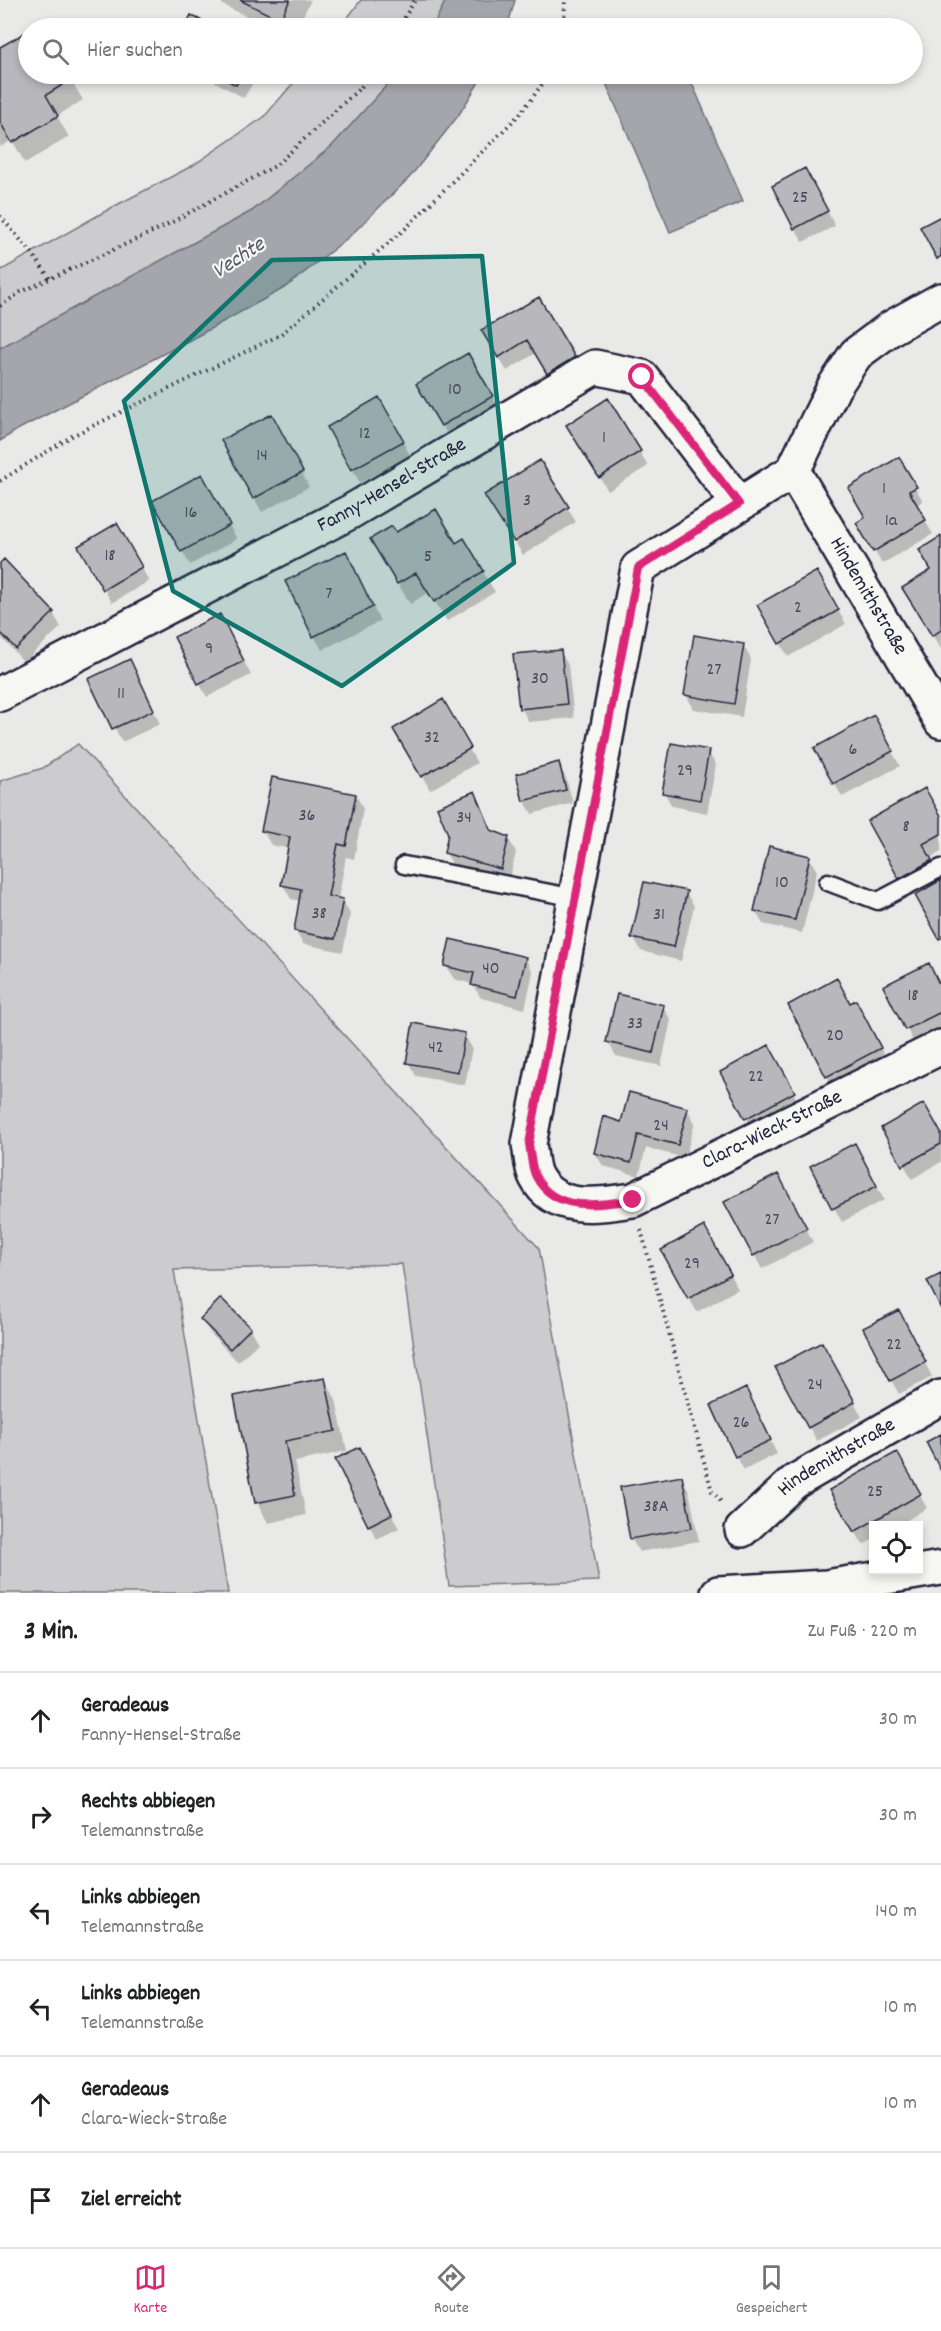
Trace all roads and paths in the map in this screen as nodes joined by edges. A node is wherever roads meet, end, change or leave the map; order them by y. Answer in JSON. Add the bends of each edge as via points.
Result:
{"nodes":[{"id":1,"x":415,"y":0,"type":"edge"},
{"id":2,"x":565,"y":0,"type":"edge"},
{"id":3,"x":404,"y":18,"type":"edge"},
{"id":4,"x":564,"y":18,"type":"edge"},
{"id":5,"x":363,"y":84,"type":"edge"},
{"id":6,"x":542,"y":84,"type":"edge"},
{"id":7,"x":0,"y":216,"type":"edge"},
{"id":8,"x":50,"y":279,"type":"junction"},
{"id":9,"x":941,"y":300,"type":"edge"},
{"id":10,"x":0,"y":306,"type":"edge"},
{"id":11,"x":793,"y":471,"type":"junction"},
{"id":12,"x":0,"y":480,"type":"edge"},
{"id":13,"x":739,"y":504,"type":"junction"},
{"id":14,"x":0,"y":694,"type":"edge"},
{"id":15,"x":941,"y":721,"type":"edge"},
{"id":16,"x":404,"y":865,"type":"dead end"},
{"id":17,"x":941,"y":868,"type":"edge"},
{"id":18,"x":828,"y":882,"type":"dead end"},
{"id":19,"x":576,"y":898,"type":"junction"},
{"id":20,"x":941,"y":1047,"type":"edge"},
{"id":21,"x":617,"y":1202,"type":"junction"},
{"id":22,"x":941,"y":1397,"type":"edge"},
{"id":23,"x":742,"y":1530,"type":"joint"},
{"id":24,"x":941,"y":1568,"type":"edge"},
{"id":25,"x":718,"y":1593,"type":"edge"}],
"edges":[{"from":1,"to":3,"type":"path"},
{"from":2,"to":4,"type":"path"},
{"from":5,"to":8,"type":"path","via":[[274,166],[161,228]]},
{"from":6,"to":12,"type":"path","via":[[514,119],[405,229],[280,335],[72,436]]},
{"from":7,"to":8,"type":"path"},
{"from":8,"to":10,"type":"path"},
{"from":9,"to":11,"type":"street","via":[[891,328],[856,354],[834,387]]},
{"from":11,"to":13,"type":"street"},
{"from":11,"to":15,"type":"street","name":"Hindemithstraße"},
{"from":13,"to":14,"type":"street","name":"Fanny-Hensel-Straße","via":[[642,377],[595,367],[350,512]]},
{"from":13,"to":19,"type":"street","via":[[638,568]]},
{"from":16,"to":19,"type":"lane"},
{"from":17,"to":18,"type":"lane","via":[[878,901]]},
{"from":19,"to":21,"type":"street","via":[[529,1144],[535,1176],[553,1196],[574,1205]]},
{"from":20,"to":21,"type":"street","name":"Clara-Wieck-Straße"},
{"from":21,"to":23,"type":"path","via":[[712,1491]]},
{"from":22,"to":23,"type":"street","name":"Hindemithstraße","via":[[794,1482]]},
{"from":24,"to":25,"type":"street","via":[[826,1587]]}]}
